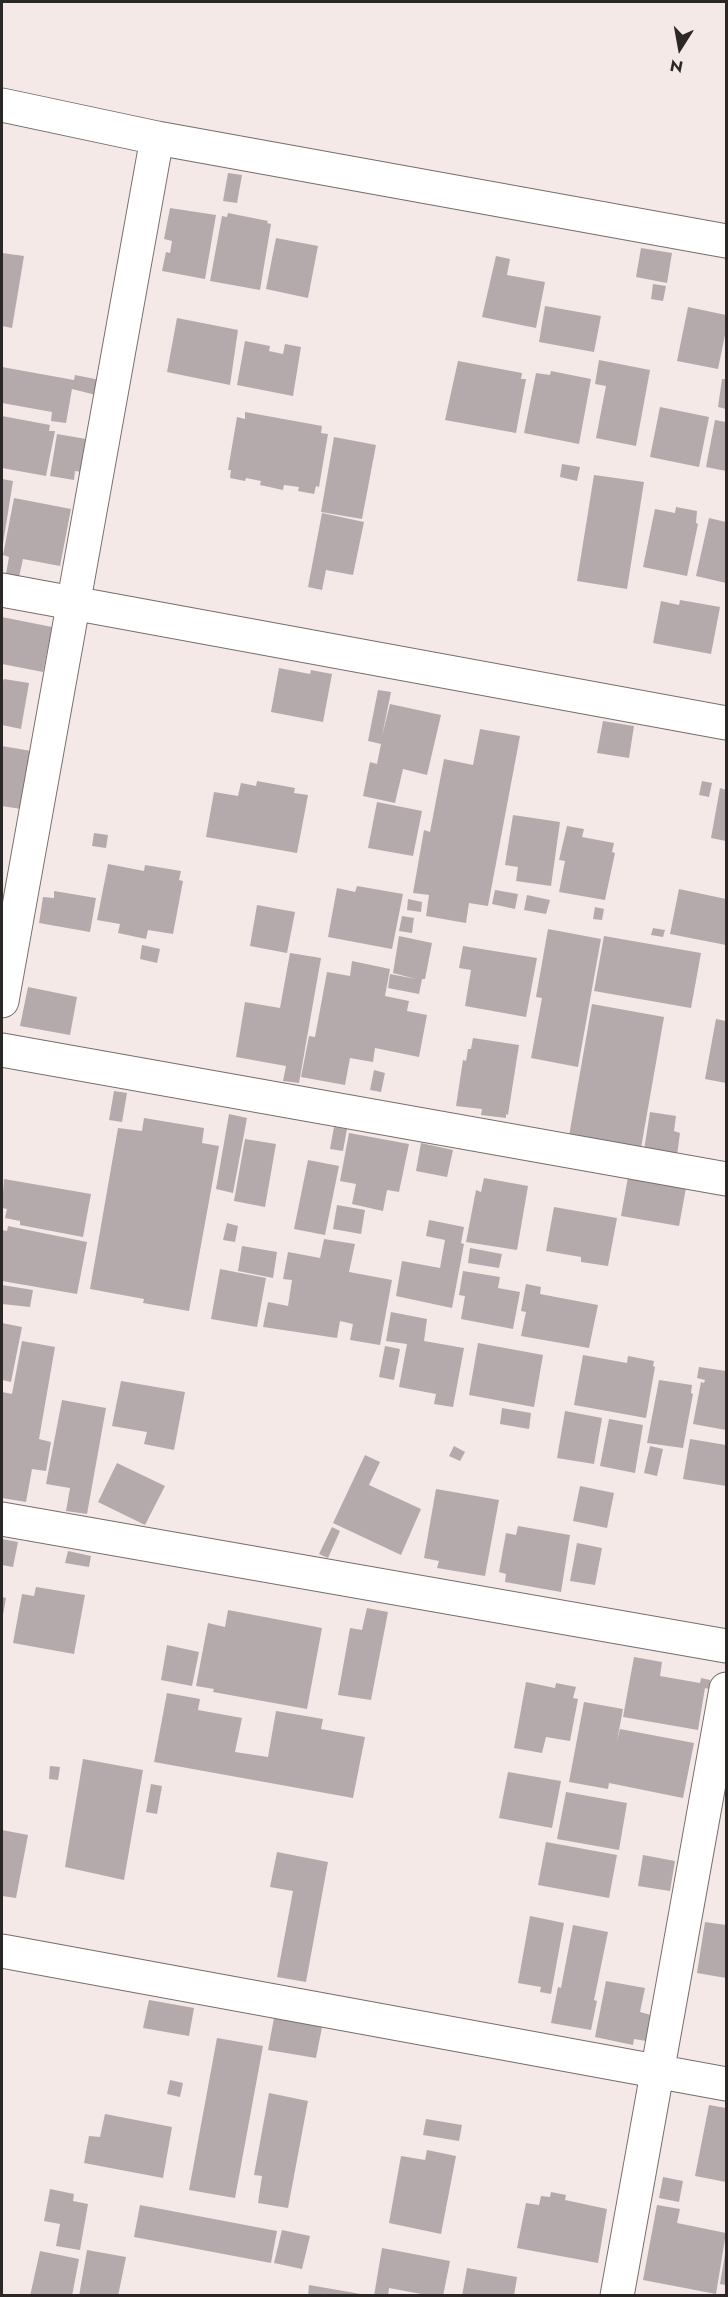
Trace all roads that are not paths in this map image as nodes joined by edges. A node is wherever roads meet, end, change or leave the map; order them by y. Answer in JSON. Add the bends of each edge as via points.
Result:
{"nodes":[{"id":1,"x":2,"y":105,"type":"edge"},
{"id":2,"x":156,"y":138,"type":"junction"},
{"id":3,"x":726,"y":241,"type":"edge"},
{"id":4,"x":2,"y":590,"type":"edge"},
{"id":5,"x":72,"y":603,"type":"junction"},
{"id":6,"x":726,"y":723,"type":"edge"},
{"id":7,"x":2,"y":1001,"type":"edge"},
{"id":8,"x":2,"y":1050,"type":"edge"},
{"id":9,"x":726,"y":1179,"type":"edge"},
{"id":10,"x":2,"y":1519,"type":"edge"},
{"id":11,"x":726,"y":1646,"type":"edge"},
{"id":12,"x":726,"y":1689,"type":"edge"},
{"id":13,"x":2,"y":1951,"type":"edge"},
{"id":14,"x":657,"y":2071,"type":"junction"},
{"id":15,"x":726,"y":2084,"type":"edge"},
{"id":16,"x":617,"y":2295,"type":"edge"}],
"edges":[{"from":1,"to":2,"type":"street"},
{"from":2,"to":3,"type":"street"},
{"from":2,"to":5,"type":"street"},
{"from":4,"to":5,"type":"street"},
{"from":5,"to":6,"type":"street"},
{"from":5,"to":7,"type":"street"},
{"from":8,"to":9,"type":"street"},
{"from":10,"to":11,"type":"street"},
{"from":12,"to":14,"type":"street"},
{"from":13,"to":14,"type":"street"},
{"from":14,"to":15,"type":"street"},
{"from":14,"to":16,"type":"street"}]}
